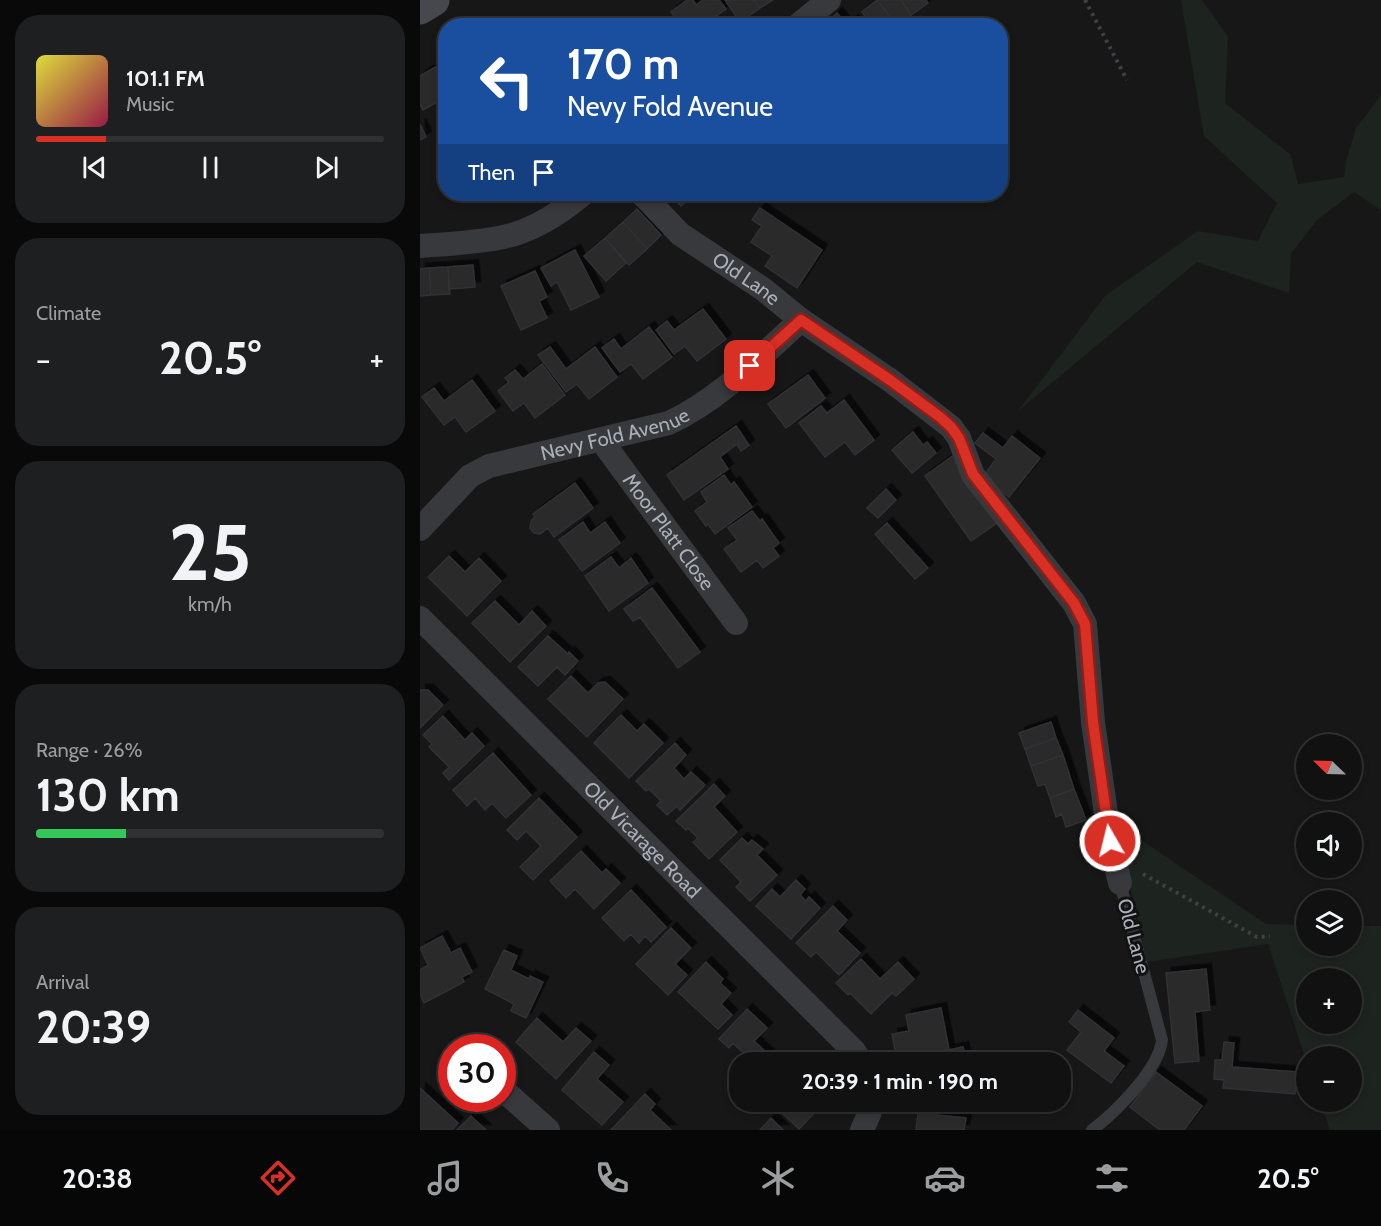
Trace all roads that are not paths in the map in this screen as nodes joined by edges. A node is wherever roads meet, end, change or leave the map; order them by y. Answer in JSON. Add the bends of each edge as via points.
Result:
{"nodes":[{"id":1,"x":433,"y":0,"type":"edge"},
{"id":2,"x":829,"y":0,"type":"edge"},
{"id":3,"x":420,"y":8,"type":"edge"},
{"id":4,"x":806,"y":18,"type":"edge"},
{"id":5,"x":575,"y":201,"type":"edge"},
{"id":6,"x":649,"y":201,"type":"edge"},
{"id":7,"x":420,"y":246,"type":"edge"},
{"id":8,"x":801,"y":320,"type":"junction"},
{"id":9,"x":602,"y":440,"type":"junction"},
{"id":10,"x":420,"y":529,"type":"edge"},
{"id":11,"x":420,"y":618,"type":"edge"},
{"id":12,"x":736,"y":623,"type":"dead end"},
{"id":13,"x":1120,"y":883,"type":"joint"},
{"id":14,"x":854,"y":1052,"type":"edge"},
{"id":15,"x":516,"y":1101,"type":"edge"},
{"id":16,"x":870,"y":1112,"type":"edge"},
{"id":17,"x":548,"y":1130,"type":"edge"},
{"id":18,"x":862,"y":1130,"type":"edge"},
{"id":19,"x":1092,"y":1130,"type":"edge"}],
"edges":[{"from":1,"to":3,"type":"main road"},
{"from":2,"to":4,"type":"street"},
{"from":5,"to":7,"type":"street","via":[[525,231],[499,238]]},
{"from":6,"to":8,"type":"street","name":"Old Lane","via":[[680,234],[763,289]]},
{"from":8,"to":9,"type":"street","name":"Nevy Fold Avenue","via":[[692,412],[669,423]]},
{"from":8,"to":13,"type":"street","name":"Old Lane","via":[[951,427],[973,474],[1074,603],[1085,624],[1093,722]]},
{"from":9,"to":10,"type":"street","name":"Nevy Fold Avenue","via":[[489,466],[470,476]]},
{"from":9,"to":12,"type":"street","name":"Moor Platt Close"},
{"from":11,"to":14,"type":"street","name":"Old Vicarage Road"},
{"from":13,"to":19,"type":"lane","name":"Old Lane","via":[[1162,1040],[1161,1051],[1115,1112]]},
{"from":15,"to":17,"type":"street"},
{"from":16,"to":18,"type":"street"}]}
